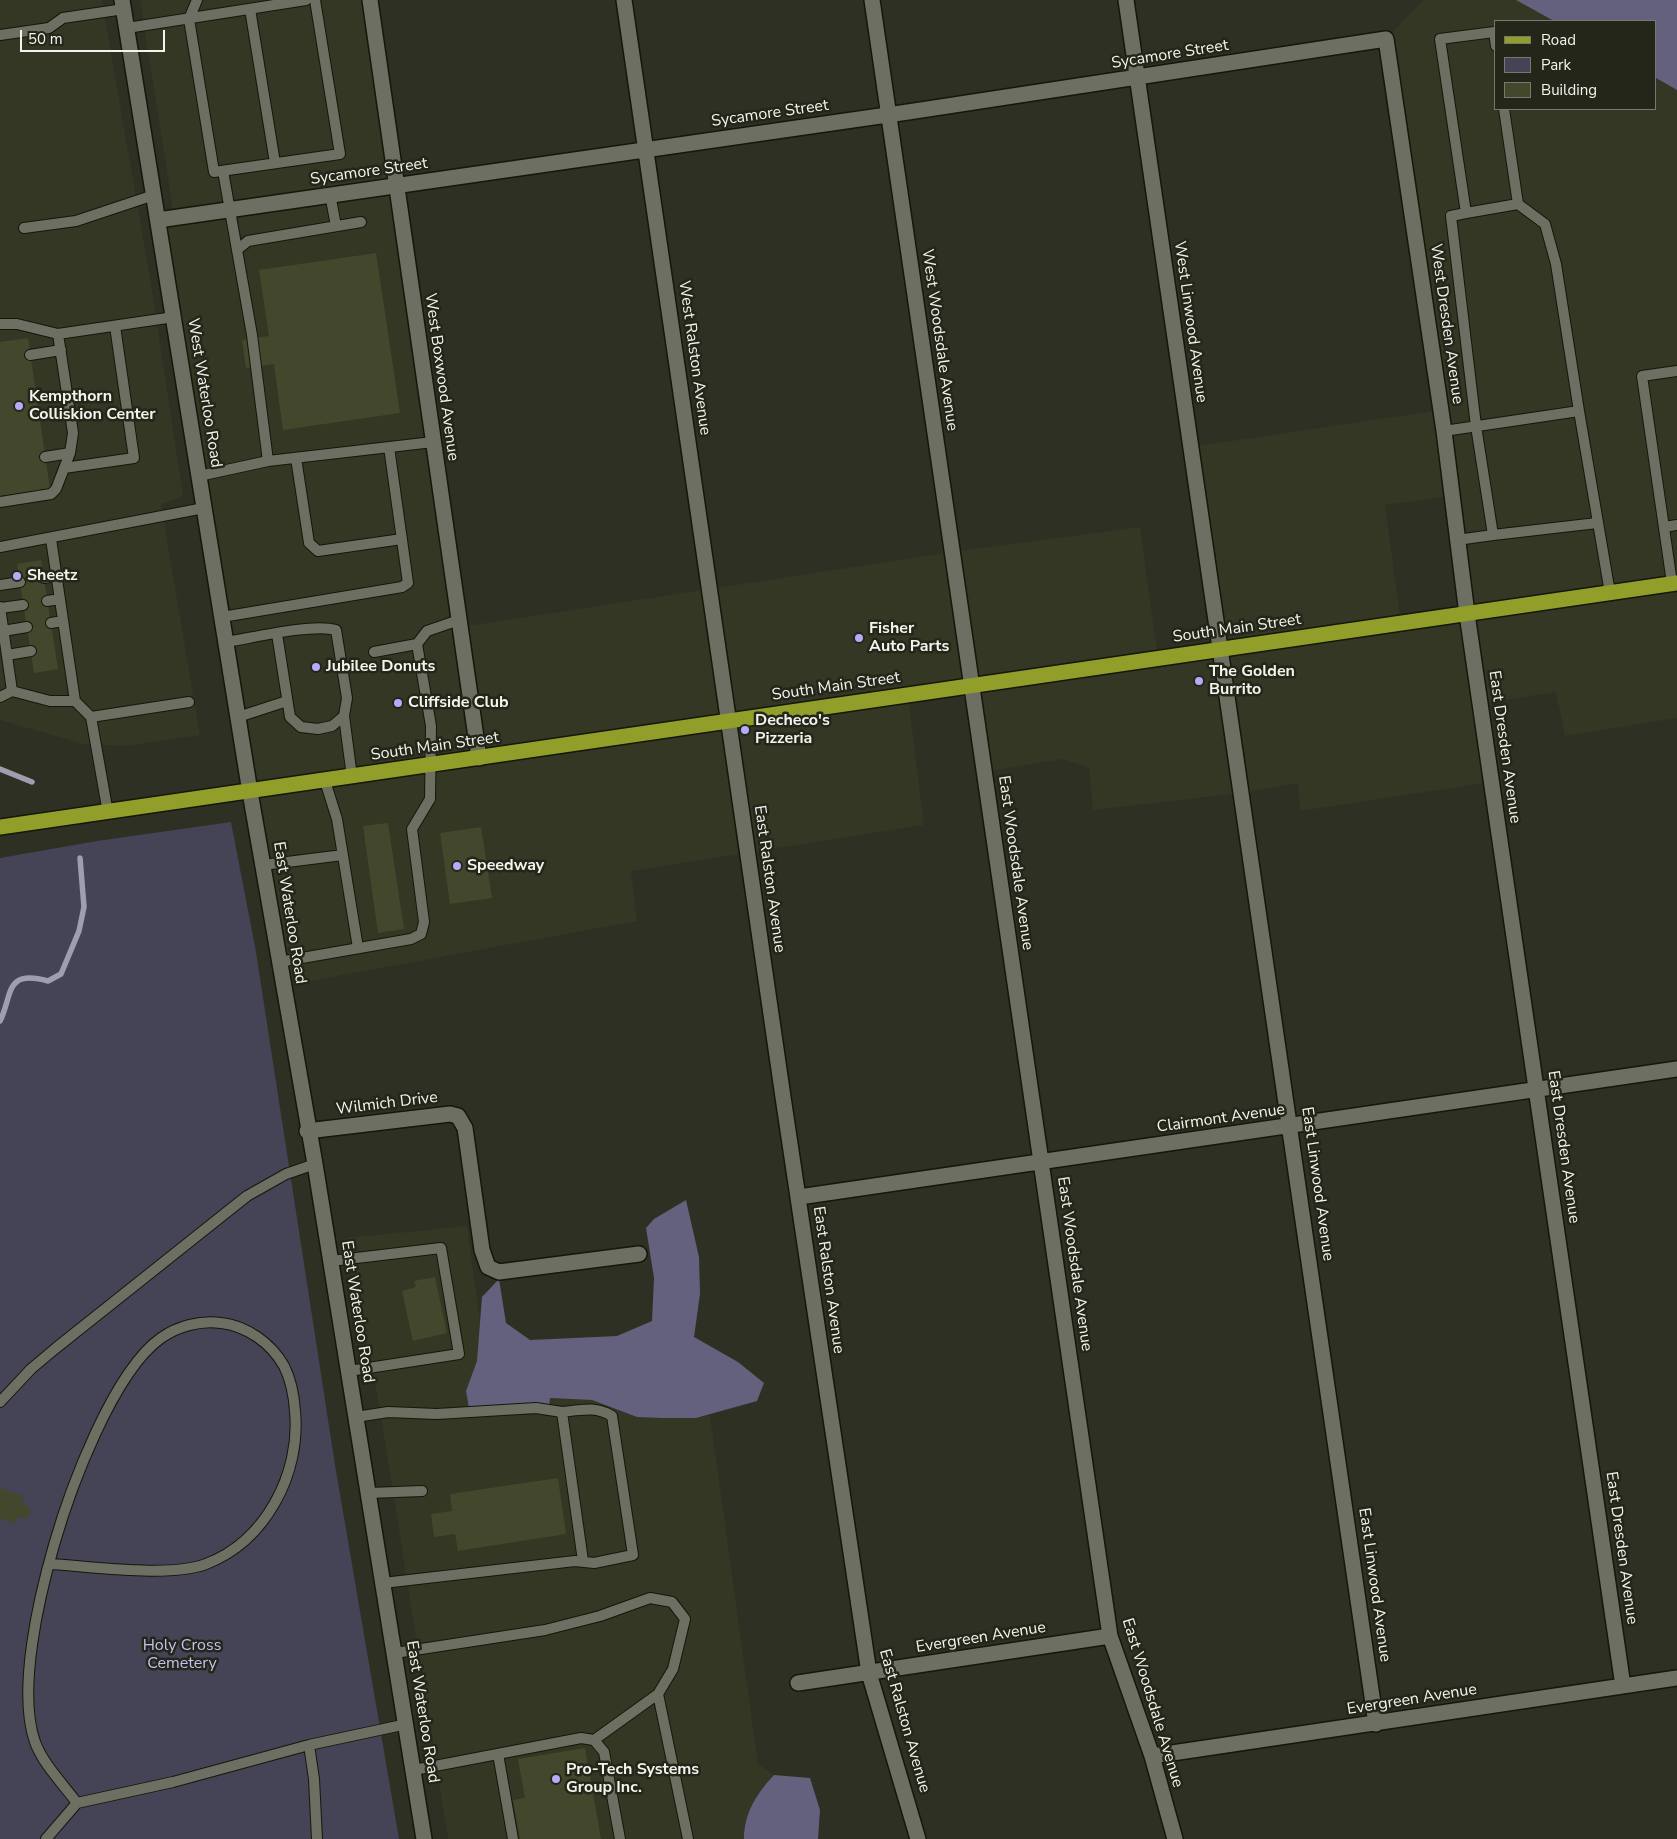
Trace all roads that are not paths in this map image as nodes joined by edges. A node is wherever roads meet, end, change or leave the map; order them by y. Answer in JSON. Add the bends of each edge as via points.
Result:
{"nodes":[{"id":1,"x":198,"y":0,"type":"edge"},
{"id":2,"x":306,"y":0,"type":"edge"},
{"id":3,"x":315,"y":0,"type":"edge"},
{"id":4,"x":370,"y":0,"type":"edge"},
{"id":5,"x":624,"y":0,"type":"edge"},
{"id":6,"x":872,"y":0,"type":"edge"},
{"id":7,"x":1126,"y":0,"type":"edge"},
{"id":8,"x":281,"y":2,"type":"edge"},
{"id":9,"x":123,"y":5,"type":"edge"},
{"id":10,"x":250,"y":9,"type":"junction"},
{"id":11,"x":189,"y":19,"type":"junction"},
{"id":12,"x":127,"y":28,"type":"junction"},
{"id":13,"x":1494,"y":32,"type":"edge"},
{"id":14,"x":0,"y":35,"type":"edge"},
{"id":15,"x":1386,"y":39,"type":"joint"},
{"id":16,"x":1137,"y":78,"type":"junction"},
{"id":17,"x":1504,"y":110,"type":"edge"},
{"id":18,"x":888,"y":115,"type":"junction"},
{"id":19,"x":646,"y":149,"type":"junction"},
{"id":20,"x":275,"y":163,"type":"junction"},
{"id":21,"x":223,"y":171,"type":"junction"},
{"id":22,"x":397,"y":185,"type":"junction"},
{"id":23,"x":330,"y":194,"type":"junction"},
{"id":24,"x":154,"y":195,"type":"junction"},
{"id":25,"x":1518,"y":204,"type":"junction"},
{"id":26,"x":228,"y":210,"type":"junction"},
{"id":27,"x":1466,"y":213,"type":"junction"},
{"id":28,"x":158,"y":220,"type":"junction"},
{"id":29,"x":361,"y":222,"type":"dead end"},
{"id":30,"x":336,"y":226,"type":"junction"},
{"id":31,"x":24,"y":228,"type":"dead end"},
{"id":32,"x":237,"y":250,"type":"junction"},
{"id":33,"x":174,"y":317,"type":"junction"},
{"id":34,"x":0,"y":324,"type":"edge"},
{"id":35,"x":115,"y":326,"type":"junction"},
{"id":36,"x":58,"y":334,"type":"junction"},
{"id":37,"x":61,"y":350,"type":"junction"},
{"id":38,"x":30,"y":355,"type":"dead end"},
{"id":39,"x":1677,"y":371,"type":"edge"},
{"id":40,"x":1579,"y":411,"type":"junction"},
{"id":41,"x":1476,"y":426,"type":"junction"},
{"id":42,"x":1444,"y":431,"type":"junction"},
{"id":43,"x":433,"y":442,"type":"junction"},
{"id":44,"x":389,"y":447,"type":"junction"},
{"id":45,"x":70,"y":453,"type":"junction"},
{"id":46,"x":45,"y":457,"type":"dead end"},
{"id":47,"x":296,"y":458,"type":"junction"},
{"id":48,"x":268,"y":461,"type":"junction"},
{"id":49,"x":64,"y":468,"type":"junction"},
{"id":50,"x":199,"y":476,"type":"junction"},
{"id":51,"x":0,"y":502,"type":"edge"},
{"id":52,"x":204,"y":508,"type":"junction"},
{"id":53,"x":1598,"y":522,"type":"junction"},
{"id":54,"x":1677,"y":525,"type":"edge"},
{"id":55,"x":1664,"y":527,"type":"junction"},
{"id":56,"x":1493,"y":535,"type":"junction"},
{"id":57,"x":51,"y":539,"type":"junction"},
{"id":58,"x":402,"y":539,"type":"junction"},
{"id":59,"x":1457,"y":540,"type":"junction"},
{"id":60,"x":0,"y":547,"type":"edge"},
{"id":61,"x":56,"y":576,"type":"junction"},
{"id":62,"x":44,"y":578,"type":"dead end"},
{"id":63,"x":20,"y":582,"type":"dead end"},
{"id":64,"x":1675,"y":583,"type":"edge"},
{"id":65,"x":0,"y":585,"type":"edge"},
{"id":66,"x":1610,"y":593,"type":"junction"},
{"id":67,"x":60,"y":600,"type":"junction"},
{"id":68,"x":47,"y":601,"type":"dead end"},
{"id":69,"x":23,"y":605,"type":"dead end"},
{"id":70,"x":0,"y":608,"type":"edge"},
{"id":71,"x":1467,"y":614,"type":"junction"},
{"id":72,"x":222,"y":617,"type":"junction"},
{"id":73,"x":459,"y":620,"type":"junction"},
{"id":74,"x":63,"y":621,"type":"junction"},
{"id":75,"x":51,"y":623,"type":"dead end"},
{"id":76,"x":27,"y":627,"type":"dead end"},
{"id":77,"x":3,"y":631,"type":"junction"},
{"id":78,"x":277,"y":634,"type":"junction"},
{"id":79,"x":226,"y":642,"type":"junction"},
{"id":80,"x":417,"y":644,"type":"junction"},
{"id":81,"x":66,"y":646,"type":"junction"},
{"id":82,"x":55,"y":647,"type":"dead end"},
{"id":83,"x":1220,"y":650,"type":"junction"},
{"id":84,"x":31,"y":651,"type":"dead end"},
{"id":85,"x":374,"y":652,"type":"dead end"},
{"id":86,"x":7,"y":655,"type":"junction"},
{"id":87,"x":971,"y":686,"type":"junction"},
{"id":88,"x":12,"y":691,"type":"junction"},
{"id":89,"x":0,"y":697,"type":"edge"},
{"id":90,"x":75,"y":701,"type":"junction"},
{"id":91,"x":288,"y":701,"type":"junction"},
{"id":92,"x":190,"y":702,"type":"dead end"},
{"id":93,"x":91,"y":716,"type":"junction"},
{"id":94,"x":238,"y":716,"type":"junction"},
{"id":95,"x":344,"y":716,"type":"junction"},
{"id":96,"x":728,"y":720,"type":"junction"},
{"id":97,"x":479,"y":758,"type":"junction"},
{"id":98,"x":430,"y":766,"type":"junction"},
{"id":99,"x":352,"y":777,"type":"junction"},
{"id":100,"x":325,"y":781,"type":"junction"},
{"id":101,"x":250,"y":792,"type":"junction"},
{"id":102,"x":108,"y":813,"type":"junction"},
{"id":103,"x":0,"y":827,"type":"edge"},
{"id":104,"x":343,"y":855,"type":"junction"},
{"id":105,"x":263,"y":865,"type":"junction"},
{"id":106,"x":358,"y":948,"type":"junction"},
{"id":107,"x":279,"y":962,"type":"junction"},
{"id":108,"x":1677,"y":1069,"type":"edge"},
{"id":109,"x":1537,"y":1089,"type":"junction"},
{"id":110,"x":1291,"y":1126,"type":"junction"},
{"id":111,"x":307,"y":1131,"type":"junction"},
{"id":112,"x":1042,"y":1162,"type":"junction"},
{"id":113,"x":315,"y":1164,"type":"junction"},
{"id":114,"x":799,"y":1197,"type":"junction"},
{"id":115,"x":639,"y":1254,"type":"dead end"},
{"id":116,"x":331,"y":1261,"type":"junction"},
{"id":117,"x":349,"y":1371,"type":"junction"},
{"id":118,"x":0,"y":1402,"type":"edge"},
{"id":119,"x":562,"y":1412,"type":"junction"},
{"id":120,"x":356,"y":1417,"type":"junction"},
{"id":121,"x":422,"y":1491,"type":"dead end"},
{"id":122,"x":369,"y":1493,"type":"junction"},
{"id":123,"x":583,"y":1561,"type":"junction"},
{"id":124,"x":49,"y":1564,"type":"junction"},
{"id":125,"x":383,"y":1583,"type":"junction"},
{"id":126,"x":1110,"y":1636,"type":"junction"},
{"id":127,"x":395,"y":1653,"type":"junction"},
{"id":128,"x":869,"y":1673,"type":"junction"},
{"id":129,"x":1677,"y":1678,"type":"edge"},
{"id":130,"x":798,"y":1683,"type":"dead end"},
{"id":131,"x":1623,"y":1686,"type":"junction"},
{"id":132,"x":658,"y":1694,"type":"junction"},
{"id":133,"x":407,"y":1724,"type":"junction"},
{"id":134,"x":1376,"y":1724,"type":"junction"},
{"id":135,"x":594,"y":1740,"type":"junction"},
{"id":136,"x":308,"y":1745,"type":"junction"},
{"id":137,"x":498,"y":1754,"type":"junction"},
{"id":138,"x":1152,"y":1756,"type":"junction"},
{"id":139,"x":414,"y":1770,"type":"junction"},
{"id":140,"x":76,"y":1803,"type":"junction"},
{"id":141,"x":46,"y":1839,"type":"edge"},
{"id":142,"x":317,"y":1839,"type":"edge"},
{"id":143,"x":424,"y":1839,"type":"edge"},
{"id":144,"x":513,"y":1839,"type":"edge"},
{"id":145,"x":620,"y":1839,"type":"edge"},
{"id":146,"x":688,"y":1839,"type":"edge"},
{"id":147,"x":918,"y":1839,"type":"edge"},
{"id":148,"x":1175,"y":1839,"type":"edge"}],
"edges":[{"from":1,"to":11,"type":"lane"},
{"from":2,"to":8,"type":"lane"},
{"from":3,"to":20,"type":"lane","via":[[340,154]]},
{"from":4,"to":22,"type":"street","name":"West Boxwood Avenue"},
{"from":5,"to":19,"type":"street","name":"West Ralston Avenue"},
{"from":6,"to":18,"type":"street","name":"West Woodsdale Avenue"},
{"from":7,"to":16,"type":"street","name":"West Linwood Avenue"},
{"from":8,"to":10,"type":"lane"},
{"from":9,"to":12,"type":"street","name":"West Waterloo Road"},
{"from":9,"to":14,"type":"lane","via":[[63,18],[49,28]]},
{"from":10,"to":11,"type":"lane"},
{"from":10,"to":20,"type":"lane"},
{"from":11,"to":12,"type":"lane"},
{"from":11,"to":21,"type":"lane","via":[[214,172]]},
{"from":12,"to":24,"type":"street","name":"West Waterloo Road"},
{"from":13,"to":27,"type":"lane","via":[[1440,39]]},
{"from":15,"to":16,"type":"street","name":"Sycamore Street"},
{"from":15,"to":42,"type":"street","name":"West Dresden Avenue"},
{"from":16,"to":18,"type":"street","name":"Sycamore Street"},
{"from":16,"to":83,"type":"street","name":"West Linwood Avenue"},
{"from":17,"to":25,"type":"lane"},
{"from":18,"to":19,"type":"street","name":"Sycamore Street"},
{"from":18,"to":87,"type":"street","name":"West Woodsdale Avenue"},
{"from":19,"to":22,"type":"street","name":"Sycamore Street"},
{"from":19,"to":96,"type":"street","name":"West Ralston Avenue"},
{"from":20,"to":21,"type":"lane"},
{"from":21,"to":26,"type":"lane"},
{"from":22,"to":23,"type":"street","name":"Sycamore Street"},
{"from":22,"to":43,"type":"street","name":"West Boxwood Avenue"},
{"from":23,"to":26,"type":"street","name":"Sycamore Street"},
{"from":23,"to":30,"type":"lane"},
{"from":24,"to":28,"type":"street","name":"West Waterloo Road"},
{"from":24,"to":31,"type":"lane","via":[[76,220]]},
{"from":25,"to":27,"type":"lane"},
{"from":25,"to":40,"type":"lane","via":[[1545,224],[1556,264]]},
{"from":26,"to":28,"type":"street","name":"Sycamore Street"},
{"from":26,"to":32,"type":"lane"},
{"from":27,"to":41,"type":"lane","via":[[1451,216]]},
{"from":28,"to":33,"type":"street","name":"West Waterloo Road"},
{"from":29,"to":30,"type":"lane"},
{"from":30,"to":32,"type":"lane","via":[[248,241]]},
{"from":32,"to":48,"type":"lane"},
{"from":33,"to":35,"type":"lane"},
{"from":33,"to":50,"type":"street","name":"West Waterloo Road"},
{"from":34,"to":36,"type":"lane","via":[[17,324]]},
{"from":35,"to":36,"type":"lane"},
{"from":35,"to":49,"type":"lane","via":[[134,458]]},
{"from":36,"to":37,"type":"lane"},
{"from":37,"to":38,"type":"lane"},
{"from":37,"to":45,"type":"lane","via":[[73,433]]},
{"from":39,"to":55,"type":"lane","via":[[1642,376]]},
{"from":40,"to":41,"type":"lane"},
{"from":40,"to":53,"type":"lane"},
{"from":41,"to":42,"type":"lane"},
{"from":41,"to":56,"type":"lane"},
{"from":42,"to":59,"type":"street","name":"West Dresden Avenue"},
{"from":43,"to":44,"type":"lane"},
{"from":43,"to":73,"type":"street","name":"West Boxwood Avenue"},
{"from":44,"to":47,"type":"lane"},
{"from":44,"to":58,"type":"lane"},
{"from":45,"to":46,"type":"lane"},
{"from":45,"to":49,"type":"lane"},
{"from":47,"to":48,"type":"lane"},
{"from":47,"to":58,"type":"lane","via":[[308,543],[318,551]]},
{"from":48,"to":50,"type":"lane"},
{"from":49,"to":51,"type":"lane","via":[[51,494]]},
{"from":50,"to":52,"type":"street","name":"West Waterloo Road"},
{"from":52,"to":57,"type":"lane"},
{"from":52,"to":72,"type":"street","name":"West Waterloo Road"},
{"from":53,"to":56,"type":"lane"},
{"from":53,"to":66,"type":"lane"},
{"from":54,"to":55,"type":"lane"},
{"from":55,"to":64,"type":"lane"},
{"from":56,"to":59,"type":"lane"},
{"from":57,"to":60,"type":"lane"},
{"from":57,"to":61,"type":"lane"},
{"from":58,"to":72,"type":"lane","via":[[408,583],[402,587]]},
{"from":59,"to":71,"type":"street","name":"West Dresden Avenue"},
{"from":61,"to":62,"type":"lane"},
{"from":61,"to":67,"type":"lane"},
{"from":63,"to":65,"type":"lane"},
{"from":64,"to":66,"type":"main road","name":"South Main Street"},
{"from":66,"to":71,"type":"main road","name":"South Main Street"},
{"from":67,"to":68,"type":"lane"},
{"from":67,"to":74,"type":"lane"},
{"from":69,"to":70,"type":"lane"},
{"from":70,"to":77,"type":"lane"},
{"from":71,"to":83,"type":"main road","name":"South Main Street"},
{"from":71,"to":109,"type":"street","name":"East Dresden Avenue"},
{"from":72,"to":79,"type":"street","name":"West Waterloo Road"},
{"from":73,"to":80,"type":"lane","via":[[427,631]]},
{"from":73,"to":97,"type":"street","name":"West Boxwood Avenue"},
{"from":74,"to":75,"type":"lane"},
{"from":74,"to":81,"type":"lane"},
{"from":76,"to":77,"type":"lane"},
{"from":77,"to":86,"type":"lane"},
{"from":78,"to":79,"type":"lane"},
{"from":78,"to":91,"type":"lane"},
{"from":78,"to":95,"type":"lane","via":[[326,627],[336,630],[347,698]]},
{"from":79,"to":94,"type":"street","name":"West Waterloo Road"},
{"from":80,"to":85,"type":"lane"},
{"from":80,"to":98,"type":"lane","via":[[431,726]]},
{"from":81,"to":82,"type":"lane"},
{"from":81,"to":90,"type":"lane"},
{"from":83,"to":87,"type":"main road","name":"South Main Street"},
{"from":83,"to":110,"type":"street","name":"East Linwood Avenue"},
{"from":84,"to":86,"type":"lane"},
{"from":86,"to":88,"type":"lane"},
{"from":87,"to":96,"type":"main road","name":"South Main Street"},
{"from":87,"to":112,"type":"street","name":"East Woodsdale Avenue"},
{"from":88,"to":89,"type":"lane"},
{"from":88,"to":90,"type":"lane","via":[[50,701]]},
{"from":90,"to":93,"type":"lane"},
{"from":91,"to":94,"type":"lane"},
{"from":91,"to":95,"type":"lane","via":[[290,717],[301,727],[318,729],[332,726]]},
{"from":92,"to":93,"type":"lane"},
{"from":93,"to":102,"type":"lane"},
{"from":94,"to":101,"type":"street","name":"West Waterloo Road"},
{"from":95,"to":99,"type":"lane"},
{"from":96,"to":97,"type":"main road","name":"South Main Street"},
{"from":96,"to":114,"type":"street","name":"East Ralston Avenue"},
{"from":97,"to":98,"type":"main road","name":"South Main Street"},
{"from":98,"to":99,"type":"main road","name":"South Main Street"},
{"from":98,"to":106,"type":"lane","via":[[430,799],[412,829],[424,922],[421,934],[411,939]]},
{"from":99,"to":100,"type":"main road","name":"South Main Street"},
{"from":100,"to":101,"type":"main road","name":"South Main Street"},
{"from":100,"to":104,"type":"lane","via":[[337,819]]},
{"from":101,"to":102,"type":"main road","name":"South Main Street"},
{"from":101,"to":105,"type":"street","name":"East Waterloo Road"},
{"from":102,"to":103,"type":"main road","name":"South Main Street"},
{"from":104,"to":105,"type":"lane"},
{"from":104,"to":106,"type":"lane"},
{"from":105,"to":107,"type":"street","name":"East Waterloo Road"},
{"from":106,"to":107,"type":"lane"},
{"from":107,"to":111,"type":"street","name":"East Waterloo Road"},
{"from":108,"to":109,"type":"street","name":"Clairmont Avenue"},
{"from":109,"to":110,"type":"street","name":"Clairmont Avenue"},
{"from":109,"to":131,"type":"street","name":"East Dresden Avenue"},
{"from":110,"to":112,"type":"street","name":"Clairmont Avenue"},
{"from":110,"to":134,"type":"street","name":"East Linwood Avenue"},
{"from":111,"to":113,"type":"street","name":"East Waterloo Road"},
{"from":111,"to":115,"type":"street","name":"Wilmich Drive","via":[[450,1114],[458,1116],[465,1128],[482,1250],[488,1267],[499,1272]]},
{"from":112,"to":114,"type":"street","name":"Clairmont Avenue"},
{"from":112,"to":126,"type":"street","name":"East Woodsdale Avenue"},
{"from":113,"to":116,"type":"street","name":"East Waterloo Road"},
{"from":113,"to":118,"type":"lane","via":[[286,1174],[247,1196],[56,1348]]},
{"from":114,"to":128,"type":"street","name":"East Ralston Avenue"},
{"from":116,"to":117,"type":"street","name":"East Waterloo Road"},
{"from":116,"to":117,"type":"lane","via":[[441,1248],[459,1354]]},
{"from":117,"to":120,"type":"street","name":"East Waterloo Road"},
{"from":119,"to":120,"type":"lane","via":[[536,1408],[437,1414],[388,1412]]},
{"from":119,"to":123,"type":"lane"},
{"from":119,"to":123,"type":"lane","via":[[592,1409],[612,1416],[633,1555]]},
{"from":120,"to":122,"type":"street","name":"East Waterloo Road"},
{"from":121,"to":122,"type":"lane"},
{"from":122,"to":125,"type":"street","name":"East Waterloo Road"},
{"from":123,"to":125,"type":"lane"},
{"from":124,"to":124,"type":"lane","via":[[79,1469],[119,1390],[150,1348],[174,1330],[212,1322],[240,1327],[270,1347],[291,1383],[296,1444],[284,1485],[268,1515],[244,1539],[207,1564],[182,1570]]},
{"from":124,"to":140,"type":"lane","via":[[33,1644],[29,1716],[41,1755]]},
{"from":125,"to":127,"type":"street","name":"East Waterloo Road"},
{"from":126,"to":128,"type":"street","name":"Evergreen Avenue"},
{"from":126,"to":138,"type":"street","name":"East Woodsdale Avenue"},
{"from":127,"to":132,"type":"lane","via":[[545,1630],[600,1616],[650,1598],[672,1602],[685,1619],[673,1669]]},
{"from":127,"to":133,"type":"street","name":"East Waterloo Road"},
{"from":128,"to":130,"type":"street","name":"Evergreen Avenue"},
{"from":128,"to":147,"type":"street","name":"East Ralston Avenue"},
{"from":129,"to":131,"type":"street","name":"Evergreen Avenue"},
{"from":131,"to":134,"type":"street","name":"Evergreen Avenue"},
{"from":132,"to":135,"type":"lane"},
{"from":132,"to":146,"type":"lane"},
{"from":133,"to":136,"type":"lane"},
{"from":133,"to":139,"type":"street","name":"East Waterloo Road"},
{"from":134,"to":138,"type":"street","name":"Evergreen Avenue"},
{"from":135,"to":137,"type":"lane","via":[[581,1738]]},
{"from":135,"to":145,"type":"lane","via":[[604,1752]]},
{"from":136,"to":140,"type":"lane","via":[[173,1782]]},
{"from":136,"to":142,"type":"lane","via":[[314,1779]]},
{"from":137,"to":139,"type":"lane"},
{"from":137,"to":144,"type":"lane"},
{"from":138,"to":148,"type":"street","name":"East Woodsdale Avenue"},
{"from":139,"to":143,"type":"street","name":"East Waterloo Road"},
{"from":140,"to":141,"type":"lane"}]}
